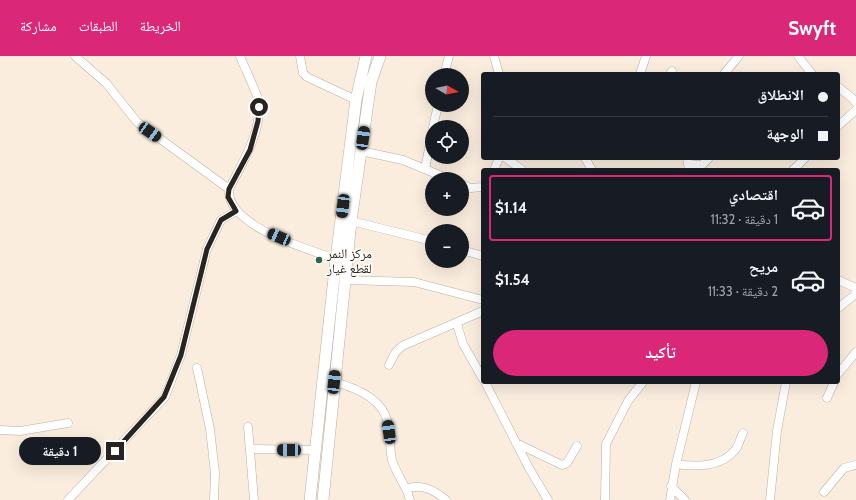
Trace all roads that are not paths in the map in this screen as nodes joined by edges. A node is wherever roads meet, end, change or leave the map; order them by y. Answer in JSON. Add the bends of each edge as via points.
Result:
{"nodes":[{"id":1,"x":75,"y":56,"type":"edge"},
{"id":2,"x":240,"y":56,"type":"edge"},
{"id":3,"x":300,"y":56,"type":"edge"},
{"id":4,"x":366,"y":56,"type":"edge"},
{"id":5,"x":380,"y":56,"type":"edge"},
{"id":6,"x":449,"y":56,"type":"edge"},
{"id":7,"x":494,"y":56,"type":"edge"},
{"id":8,"x":646,"y":56,"type":"edge"},
{"id":9,"x":739,"y":56,"type":"edge"},
{"id":10,"x":798,"y":56,"type":"edge"},
{"id":11,"x":446,"y":68,"type":"edge"},
{"id":12,"x":498,"y":72,"type":"edge"},
{"id":13,"x":641,"y":72,"type":"edge"},
{"id":14,"x":726,"y":72,"type":"edge"},
{"id":15,"x":810,"y":72,"type":"edge"},
{"id":16,"x":840,"y":89,"type":"edge"},
{"id":17,"x":356,"y":100,"type":"junction"},
{"id":18,"x":856,"y":104,"type":"edge"},
{"id":19,"x":856,"y":110,"type":"edge"},
{"id":20,"x":840,"y":124,"type":"edge"},
{"id":21,"x":361,"y":151,"type":"junction"},
{"id":22,"x":509,"y":160,"type":"edge"},
{"id":23,"x":707,"y":160,"type":"edge"},
{"id":24,"x":803,"y":160,"type":"edge"},
{"id":25,"x":426,"y":164,"type":"edge"},
{"id":26,"x":688,"y":164,"type":"edge"},
{"id":27,"x":519,"y":168,"type":"edge"},
{"id":28,"x":795,"y":168,"type":"edge"},
{"id":29,"x":425,"y":169,"type":"junction"},
{"id":30,"x":432,"y":172,"type":"edge"},
{"id":31,"x":481,"y":187,"type":"edge"},
{"id":32,"x":469,"y":188,"type":"edge"},
{"id":33,"x":229,"y":189,"type":"junction"},
{"id":34,"x":236,"y":211,"type":"junction"},
{"id":35,"x":351,"y":221,"type":"junction"},
{"id":36,"x":425,"y":239,"type":"edge"},
{"id":37,"x":469,"y":252,"type":"edge"},
{"id":38,"x":481,"y":255,"type":"edge"},
{"id":39,"x":336,"y":259,"type":"junction"},
{"id":40,"x":345,"y":280,"type":"junction"},
{"id":41,"x":840,"y":281,"type":"edge"},
{"id":42,"x":856,"y":288,"type":"edge"},
{"id":43,"x":856,"y":294,"type":"edge"},
{"id":44,"x":481,"y":299,"type":"edge"},
{"id":45,"x":331,"y":302,"type":"junction"},
{"id":46,"x":343,"y":303,"type":"junction"},
{"id":47,"x":840,"y":306,"type":"edge"},
{"id":48,"x":481,"y":312,"type":"edge"},
{"id":49,"x":456,"y":324,"type":"junction"},
{"id":50,"x":856,"y":352,"type":"edge"},
{"id":51,"x":389,"y":365,"type":"dead end"},
{"id":52,"x":196,"y":368,"type":"dead end"},
{"id":53,"x":840,"y":372,"type":"edge"},
{"id":54,"x":481,"y":376,"type":"edge"},
{"id":55,"x":334,"y":382,"type":"junction"},
{"id":56,"x":486,"y":384,"type":"edge"},
{"id":57,"x":641,"y":384,"type":"edge"},
{"id":58,"x":696,"y":384,"type":"edge"},
{"id":59,"x":786,"y":384,"type":"edge"},
{"id":60,"x":833,"y":384,"type":"edge"},
{"id":61,"x":827,"y":398,"type":"dead end"},
{"id":62,"x":68,"y":423,"type":"dead end"},
{"id":63,"x":248,"y":427,"type":"dead end"},
{"id":64,"x":0,"y":430,"type":"edge"},
{"id":65,"x":743,"y":432,"type":"dead end"},
{"id":66,"x":516,"y":443,"type":"junction"},
{"id":67,"x":577,"y":446,"type":"dead end"},
{"id":68,"x":250,"y":449,"type":"junction"},
{"id":69,"x":315,"y":450,"type":"junction"},
{"id":70,"x":676,"y":464,"type":"junction"},
{"id":71,"x":856,"y":465,"type":"edge"},
{"id":72,"x":671,"y":486,"type":"junction"},
{"id":73,"x":771,"y":488,"type":"junction"},
{"id":74,"x":407,"y":491,"type":"junction"},
{"id":75,"x":824,"y":492,"type":"dead end"},
{"id":76,"x":68,"y":500,"type":"edge"},
{"id":77,"x":214,"y":500,"type":"edge"},
{"id":78,"x":254,"y":500,"type":"edge"},
{"id":79,"x":310,"y":500,"type":"edge"},
{"id":80,"x":323,"y":500,"type":"edge"},
{"id":81,"x":410,"y":500,"type":"edge"},
{"id":82,"x":446,"y":500,"type":"edge"},
{"id":83,"x":548,"y":500,"type":"edge"},
{"id":84,"x":605,"y":500,"type":"edge"},
{"id":85,"x":670,"y":500,"type":"edge"},
{"id":86,"x":685,"y":500,"type":"edge"},
{"id":87,"x":764,"y":500,"type":"edge"},
{"id":88,"x":770,"y":500,"type":"edge"}],
"edges":[{"from":1,"to":33,"type":"street","via":[[106,83],[136,122]]},
{"from":2,"to":33,"type":"street","via":[[257,96],[258,121],[250,150]]},
{"from":3,"to":17,"type":"street","via":[[303,73],[307,77]]},
{"from":4,"to":17,"type":"street"},
{"from":5,"to":21,"type":"street","via":[[371,82]]},
{"from":6,"to":11,"type":"street"},
{"from":7,"to":12,"type":"street"},
{"from":8,"to":13,"type":"street"},
{"from":9,"to":14,"type":"street"},
{"from":10,"to":15,"type":"street"},
{"from":16,"to":18,"type":"street"},
{"from":17,"to":39,"type":"street"},
{"from":19,"to":20,"type":"street"},
{"from":21,"to":29,"type":"street","via":[[403,160]]},
{"from":21,"to":35,"type":"street"},
{"from":22,"to":27,"type":"street"},
{"from":23,"to":26,"type":"street","via":[[702,165]]},
{"from":24,"to":28,"type":"street"},
{"from":25,"to":29,"type":"street"},
{"from":29,"to":30,"type":"street"},
{"from":31,"to":32,"type":"street"},
{"from":33,"to":34,"type":"street","via":[[228,197]]},
{"from":34,"to":39,"type":"street","via":[[256,227]]},
{"from":34,"to":76,"type":"street","via":[[221,220],[207,249],[181,355],[164,397]]},
{"from":35,"to":36,"type":"street"},
{"from":35,"to":40,"type":"street"},
{"from":37,"to":38,"type":"street"},
{"from":39,"to":45,"type":"street"},
{"from":40,"to":44,"type":"street","via":[[414,282]]},
{"from":40,"to":46,"type":"street"},
{"from":41,"to":42,"type":"street"},
{"from":43,"to":47,"type":"street"},
{"from":45,"to":46,"type":"street"},
{"from":45,"to":69,"type":"street"},
{"from":46,"to":55,"type":"street"},
{"from":48,"to":49,"type":"street"},
{"from":49,"to":51,"type":"street","via":[[402,346]]},
{"from":49,"to":54,"type":"street","via":[[463,344]]},
{"from":50,"to":53,"type":"street"},
{"from":52,"to":77,"type":"street","via":[[210,428],[216,473]]},
{"from":55,"to":74,"type":"street","via":[[352,387],[382,408],[387,419],[392,460]]},
{"from":55,"to":80,"type":"street"},
{"from":56,"to":66,"type":"street"},
{"from":57,"to":84,"type":"street","via":[[628,401],[606,444]]},
{"from":58,"to":70,"type":"street"},
{"from":59,"to":73,"type":"street","via":[[777,431]]},
{"from":60,"to":61,"type":"street"},
{"from":62,"to":64,"type":"street","via":[[20,431]]},
{"from":63,"to":68,"type":"street"},
{"from":65,"to":70,"type":"street","via":[[735,450],[711,464]]},
{"from":66,"to":67,"type":"street","via":[[562,465],[567,463]]},
{"from":66,"to":83,"type":"street"},
{"from":68,"to":69,"type":"street"},
{"from":68,"to":78,"type":"street"},
{"from":69,"to":79,"type":"street"},
{"from":70,"to":72,"type":"street"},
{"from":71,"to":75,"type":"street","via":[[844,468]]},
{"from":72,"to":85,"type":"street"},
{"from":72,"to":86,"type":"street"},
{"from":73,"to":87,"type":"street"},
{"from":73,"to":88,"type":"street"},
{"from":74,"to":81,"type":"street"},
{"from":74,"to":82,"type":"street","via":[[416,487],[433,490]]}]}
